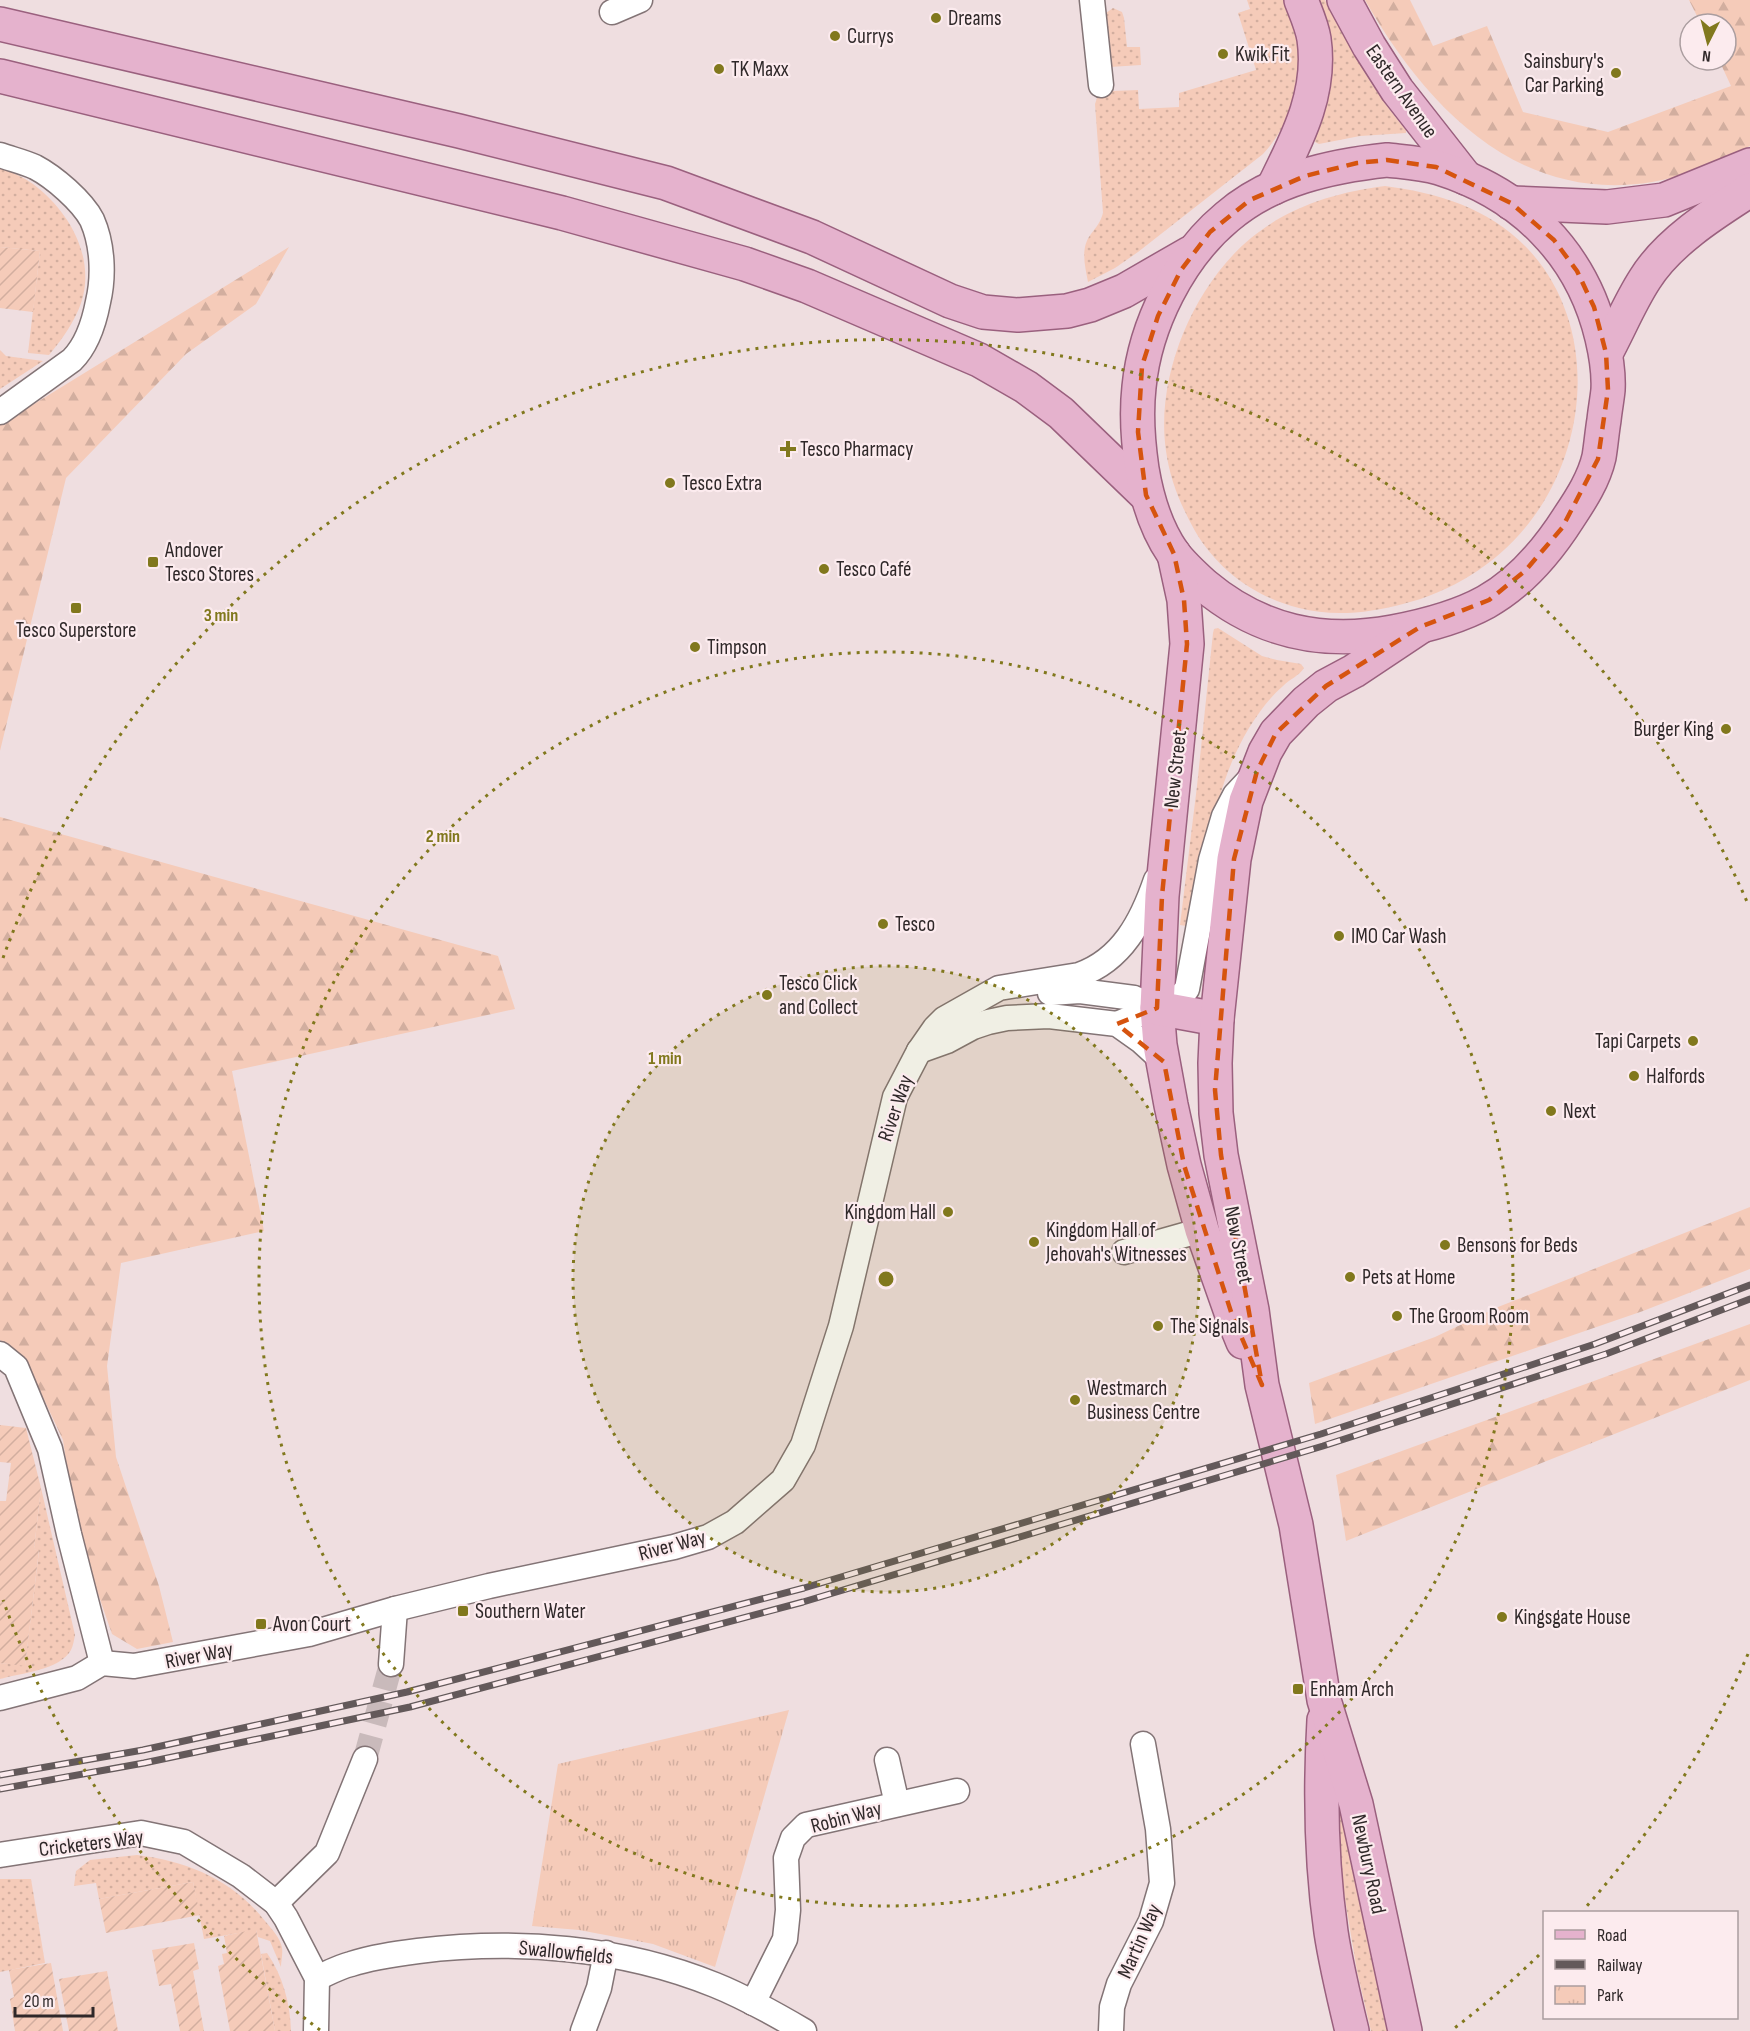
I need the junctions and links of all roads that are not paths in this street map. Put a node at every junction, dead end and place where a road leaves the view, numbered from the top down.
1 (640, 0) edge
2 (1092, 0) edge
3 (1300, 0) edge
4 (1344, 0) edge
5 (612, 12) dead end
6 (0, 24) edge
7 (0, 76) edge
8 (1101, 85) dead end
9 (0, 155) edge
10 (1750, 165) edge
11 (1466, 178) junction
12 (1273, 188) junction
13 (1750, 190) edge
14 (1511, 203) junction
15 (1194, 251) junction
16 (1606, 353) junction
17 (0, 412) edge
18 (1146, 495) junction
19 (1174, 554) junction
20 (1420, 627) junction
21 (1257, 771) junction
22 (1165, 852) junction
23 (976, 1002) junction
24 (1157, 1008) junction
25 (1217, 1019) junction
26 (1117, 1024) junction
27 (919, 1051) junction
28 (1164, 1062) junction
29 (1202, 1230) junction
30 (1124, 1252) dead end
31 (0, 1354) edge
32 (1262, 1385) junction
33 (395, 1609) junction
34 (102, 1663) junction
35 (391, 1664) tunnel mouth
36 (0, 1698) edge
37 (1324, 1700) junction
38 (1143, 1744) dead end
39 (365, 1760) tunnel mouth
40 (887, 1760) dead end
41 (957, 1791) dead end
42 (897, 1804) junction
43 (0, 1856) edge
44 (276, 1903) junction
45 (606, 1953) junction
46 (317, 1978) junction
47 (753, 2003) junction
48 (316, 2031) edge
49 (583, 2031) edge
50 (804, 2031) edge
51 (1111, 2031) edge
52 (1352, 2031) edge
53 (1405, 2031) edge

1 - 5 street
2 - 8 street
3 - 12 main road
4 - 11 main road, Eastern Avenue
6 - 15 main road
7 - 18 main road
9 - 17 street
10 - 14 main road
11 - 12 main road
11 - 14 main road
12 - 15 main road
13 - 16 main road
14 - 16 main road
15 - 18 main road
16 - 20 main road
18 - 19 main road
19 - 20 main road
19 - 22 main road, New Street
20 - 21 main road, New Street
21 - 24 street
21 - 25 main road, New Street
22 - 23 street, River Way
22 - 24 main road, New Street
23 - 24 street, River Way
23 - 27 street, River Way
24 - 25 main road
24 - 26 street
24 - 28 main road, New Street
25 - 32 main road, New Street
26 - 27 street, River Way
26 - 28 street, River Way
27 - 33 street, River Way
28 - 29 main road, New Street
29 - 30 street
29 - 32 main road, New Street
31 - 34 street
32 - 37 main road, Newbury Road
33 - 34 street, River Way
33 - 35 street
34 - 36 street
37 - 52 main road, Newbury Road
37 - 53 main road, Newbury Road
38 - 51 street, Martin Way
39 - 44 street
40 - 42 street, Robin Way
41 - 42 street, Robin Way
42 - 47 street, Robin Way
43 - 44 street, Cricketers Way
44 - 46 street, Cricketers Way
45 - 46 street, Swallowfields
45 - 47 street, Swallowfields
45 - 49 street
46 - 48 street, Cricketers Way
47 - 50 street, Swallowfields

